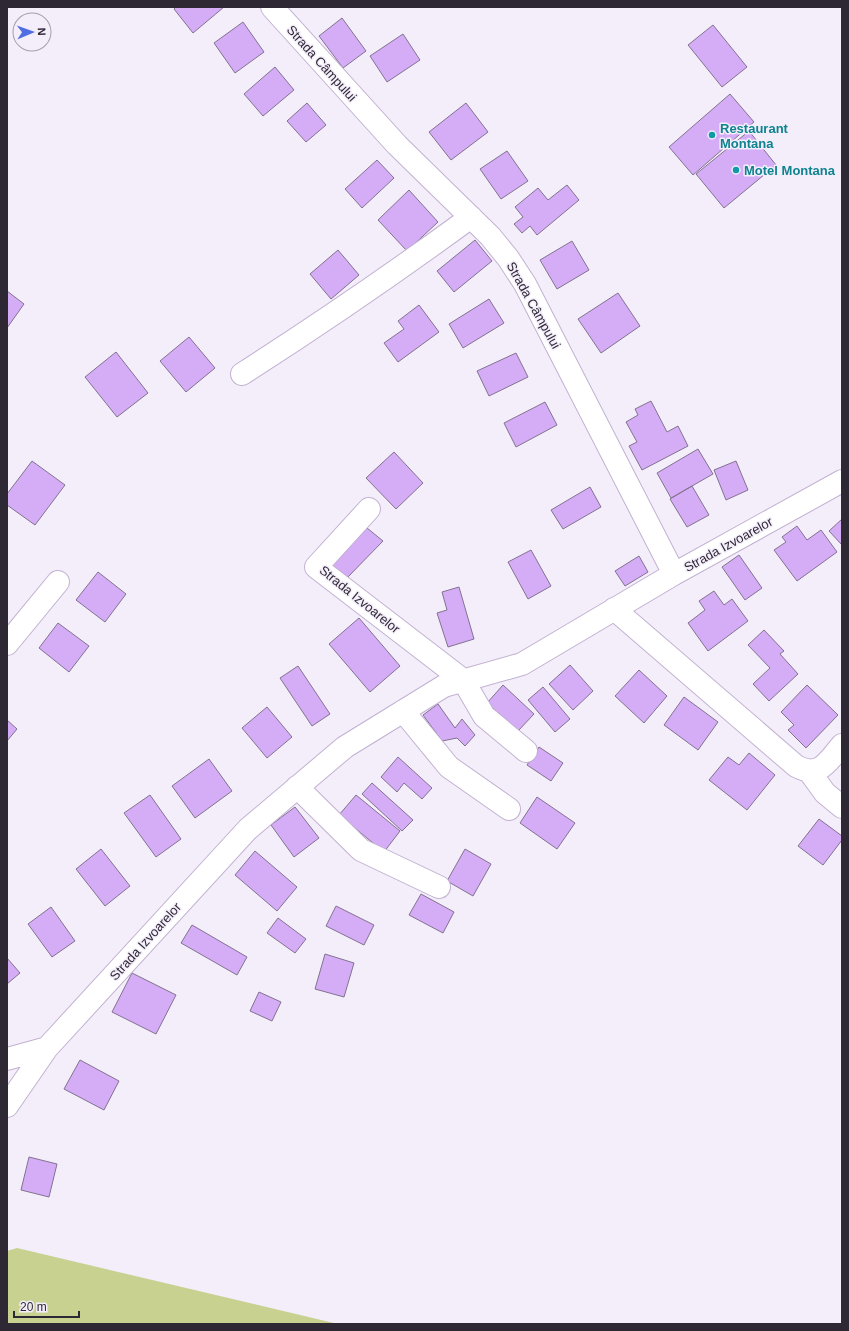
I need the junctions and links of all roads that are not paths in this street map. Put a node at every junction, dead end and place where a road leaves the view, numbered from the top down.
1 (272, 7) edge
2 (471, 217) junction
3 (242, 374) dead end
4 (842, 481) edge
5 (369, 509) dead end
6 (674, 574) junction
7 (58, 582) dead end
8 (614, 609) junction
9 (7, 644) edge
10 (463, 680) junction
11 (403, 711) junction
12 (842, 745) edge
13 (526, 751) dead end
14 (809, 771) junction
15 (297, 787) junction
16 (842, 807) edge
17 (509, 809) dead end
18 (439, 887) dead end
19 (47, 1048) junction
20 (7, 1059) edge
21 (7, 1106) edge

1 - 2 street, Strada Câmpului
2 - 3 street
2 - 6 street, Strada Câmpului
4 - 6 street, Strada Izvoarelor
5 - 10 street, Strada Izvoarelor
6 - 8 street, Strada Izvoarelor
7 - 9 street
8 - 10 street, Strada Izvoarelor
8 - 14 street
10 - 11 street, Strada Izvoarelor
10 - 13 street, Strada Izvoarelor
11 - 15 street, Strada Izvoarelor
11 - 17 street
12 - 14 street
14 - 16 street
15 - 18 street
15 - 19 street, Strada Izvoarelor
19 - 20 street
19 - 21 street, Strada Izvoarelor

